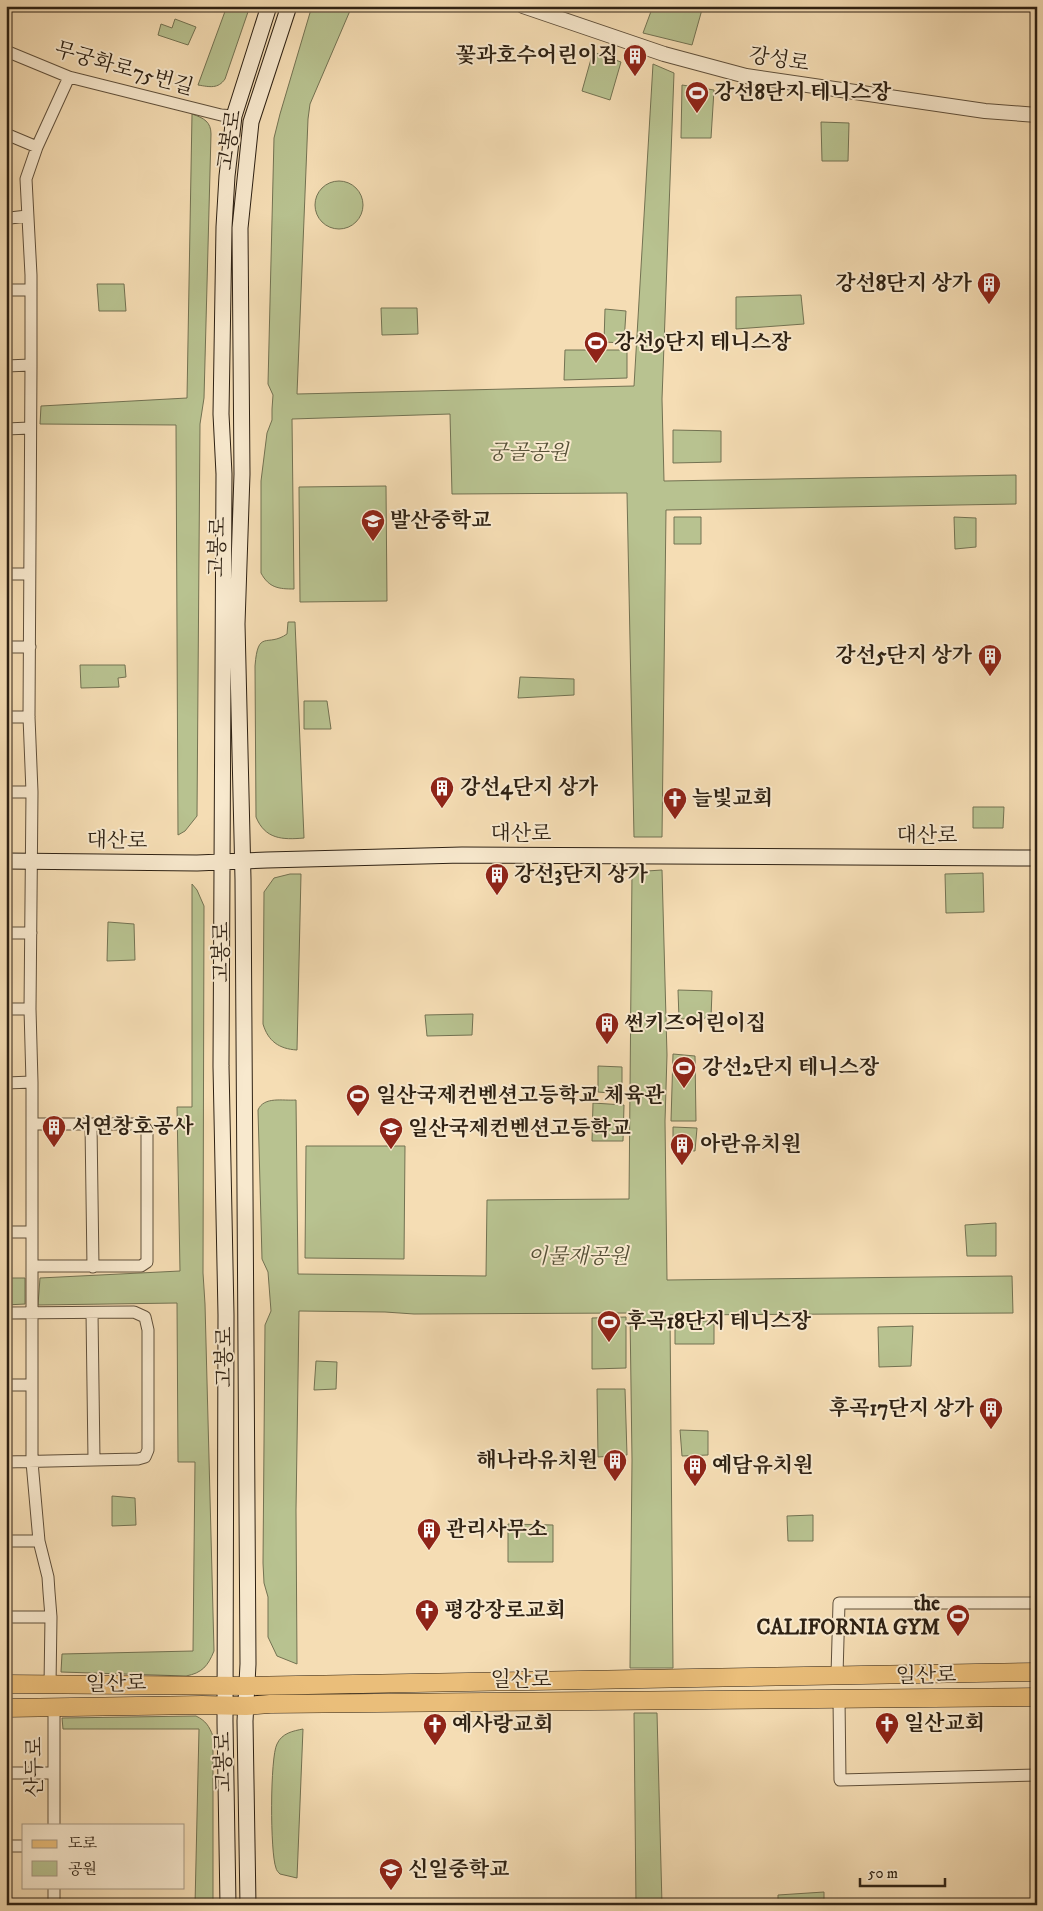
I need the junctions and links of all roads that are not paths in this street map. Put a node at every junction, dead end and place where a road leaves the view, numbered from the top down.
1 (269, 6) edge
2 (289, 6) edge
3 (523, 6) edge
4 (6, 51) edge
5 (69, 77) junction
6 (1037, 115) edge
7 (234, 116) junction
8 (6, 134) edge
9 (37, 148) junction
10 (6, 216) edge
11 (27, 216) junction
12 (6, 290) edge
13 (31, 290) junction
14 (6, 366) edge
15 (31, 366) junction
16 (6, 428) edge
17 (30, 428) junction
18 (6, 574) edge
19 (29, 574) junction
20 (6, 647) edge
21 (30, 647) junction
22 (29, 716) junction
23 (6, 717) edge
24 (6, 792) edge
25 (32, 792) junction
26 (1037, 858) edge
27 (32, 861) junction
28 (242, 861) junction
29 (6, 862) edge
30 (221, 862) junction
31 (31, 933) junction
32 (6, 934) edge
33 (6, 1009) edge
34 (30, 1009) junction
35 (32, 1082) junction
36 (6, 1083) edge
37 (32, 1124) junction
38 (91, 1125) junction
39 (6, 1232) edge
40 (32, 1232) junction
41 (33, 1266) junction
42 (94, 1267) junction
43 (6, 1313) edge
44 (92, 1313) junction
45 (31, 1314) junction
46 (6, 1385) edge
47 (31, 1385) junction
48 (94, 1459) junction
49 (6, 1462) edge
50 (32, 1462) junction
51 (6, 1541) edge
52 (39, 1542) junction
53 (1037, 1603) edge
54 (6, 1617) edge
55 (51, 1617) junction
56 (1037, 1672) edge
57 (837, 1675) junction
58 (6, 1684) edge
59 (50, 1685) junction
60 (226, 1686) junction
61 (247, 1686) junction
62 (1037, 1697) edge
63 (839, 1699) junction
64 (226, 1706) junction
65 (246, 1706) junction
66 (6, 1708) edge
67 (54, 1708) junction
68 (6, 1773) edge
69 (54, 1773) junction
70 (1037, 1775) edge
71 (54, 1824) edge
72 (6, 1846) edge
73 (22, 1846) edge
74 (54, 1888) edge
75 (54, 1905) edge
76 (228, 1905) edge
77 (248, 1905) edge

1 - 7 main road, 고봉로
2 - 28 main road, 고봉로
3 - 6 street, 강성로
4 - 5 street, 무궁화로75번길
5 - 7 street, 무궁화로75번길
5 - 9 street
7 - 30 main road, 고봉로
8 - 9 street
9 - 11 street
10 - 11 street
11 - 13 street
12 - 13 street
13 - 15 street
14 - 15 street
15 - 17 street
16 - 17 street
17 - 19 street
18 - 19 street
19 - 21 street
20 - 21 street
21 - 22 street
22 - 23 street
22 - 25 street
24 - 25 street
25 - 27 street
26 - 28 main road, 대산로
27 - 29 main road, 대산로
27 - 30 main road, 대산로
27 - 31 street
28 - 30 main road, 대산로
28 - 61 main road, 고봉로
30 - 60 main road, 고봉로
31 - 32 street
31 - 34 street
33 - 34 street
34 - 35 street
35 - 36 street
35 - 37 street
37 - 38 street
37 - 40 street
38 - 42 street
38 - 42 street
39 - 40 street
40 - 41 street
41 - 42 street
41 - 45 street
43 - 45 street
44 - 45 street
44 - 48 street
44 - 48 street
45 - 47 street
46 - 47 street
47 - 50 street
48 - 50 street
49 - 50 street
50 - 52 street
51 - 52 street
52 - 55 street
53 - 57 street
54 - 55 street
55 - 59 street
56 - 57 main road, 일산로
57 - 61 main road, 일산로
58 - 59 main road, 일산로
59 - 60 main road, 일산로
60 - 61 main road, 일산로
60 - 64 main road, 고봉로
61 - 65 main road, 고봉로
62 - 63 main road, 일산로
63 - 65 main road, 일산로
63 - 70 street
64 - 65 main road, 일산로
64 - 67 main road, 일산로
64 - 76 main road, 고봉로
65 - 77 main road, 고봉로
66 - 67 main road, 일산로
67 - 69 street, 산두로
68 - 69 street
69 - 71 street, 산두로
72 - 73 street
74 - 75 street

